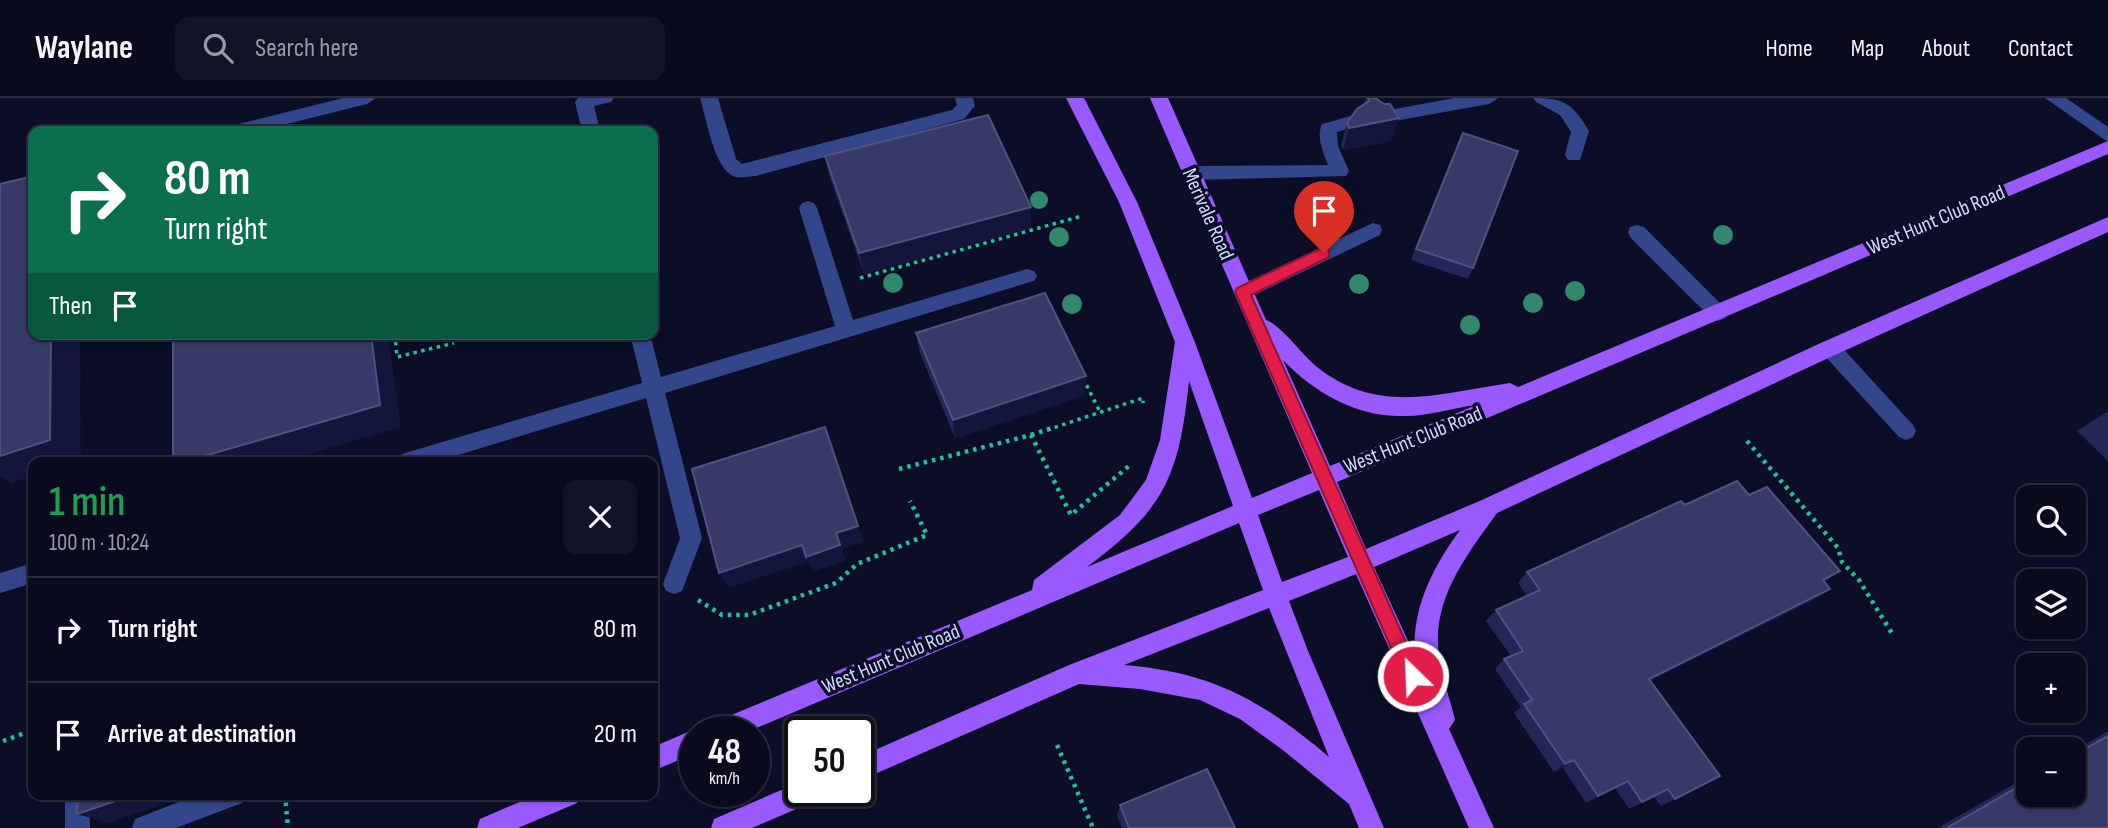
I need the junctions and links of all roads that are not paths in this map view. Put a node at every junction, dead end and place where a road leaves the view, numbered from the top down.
1 (367, 98) edge
2 (605, 98) edge
3 (709, 98) edge
4 (964, 98) edge
5 (1075, 98) edge
6 (1158, 98) edge
7 (1489, 98) edge
8 (1542, 98) edge
9 (2054, 98) edge
10 (1378, 118) edge
11 (1352, 122) edge
12 (255, 126) edge
13 (590, 126) edge
14 (2108, 136) edge
15 (2108, 147) edge
16 (1574, 155) dead end
17 (1191, 173) junction
18 (808, 208) dead end
19 (2108, 224) edge
20 (1373, 230) dead end
21 (1637, 232) dead end
22 (1027, 276) dead end
23 (1246, 300) junction
24 (1718, 313) junction
25 (846, 330) junction
26 (641, 340) edge
27 (1184, 340) junction
28 (1830, 348) junction
29 (1546, 386) junction
30 (653, 388) junction
31 (1906, 431) dead end
32 (422, 457) edge
33 (1325, 476) junction
34 (1491, 506) junction
35 (1245, 509) junction
36 (1361, 562) junction
37 (28, 575) edge
38 (0, 583) edge
39 (674, 584) road end
40 (1276, 593) junction
41 (1019, 605) junction
42 (1077, 673) junction
43 (756, 716) edge
44 (679, 748) edge
45 (658, 757) edge
46 (875, 762) edge
47 (1454, 767) junction
48 (1359, 798) junction
49 (77, 800) edge
50 (217, 800) edge
51 (554, 800) edge
52 (784, 801) edge
53 (78, 828) edge
54 (144, 828) edge
55 (489, 828) edge
56 (723, 828) edge
57 (1372, 828) edge
58 (1482, 828) edge

1 - 12 street
2 - 13 street
3 - 4 street
5 - 27 main road
6 - 17 main road, Merivale Road
7 - 10 street
8 - 16 street
9 - 14 street
11 - 17 street
15 - 24 main road, West Hunt Club Road
17 - 23 main road, Merivale Road
18 - 25 street
19 - 28 main road
20 - 23 street
21 - 24 street
22 - 25 street
23 - 29 main road
23 - 33 main road, Merivale Road
24 - 29 main road, West Hunt Club Road
25 - 30 street
26 - 30 street
27 - 35 main road
27 - 41 main road
28 - 31 street
28 - 34 main road
29 - 33 main road, West Hunt Club Road
30 - 32 street
30 - 39 street
33 - 35 main road, West Hunt Club Road
33 - 36 main road, Merivale Road
34 - 36 main road
34 - 47 main road
35 - 40 main road
35 - 41 main road, West Hunt Club Road
36 - 40 main road
36 - 47 main road, Merivale Road
37 - 38 street
40 - 42 main road
40 - 48 main road
41 - 43 main road, West Hunt Club Road
42 - 46 main road
42 - 48 main road
44 - 45 main road
47 - 58 main road, Merivale Road
48 - 57 main road
49 - 53 street
50 - 54 street
51 - 55 main road
52 - 56 main road

